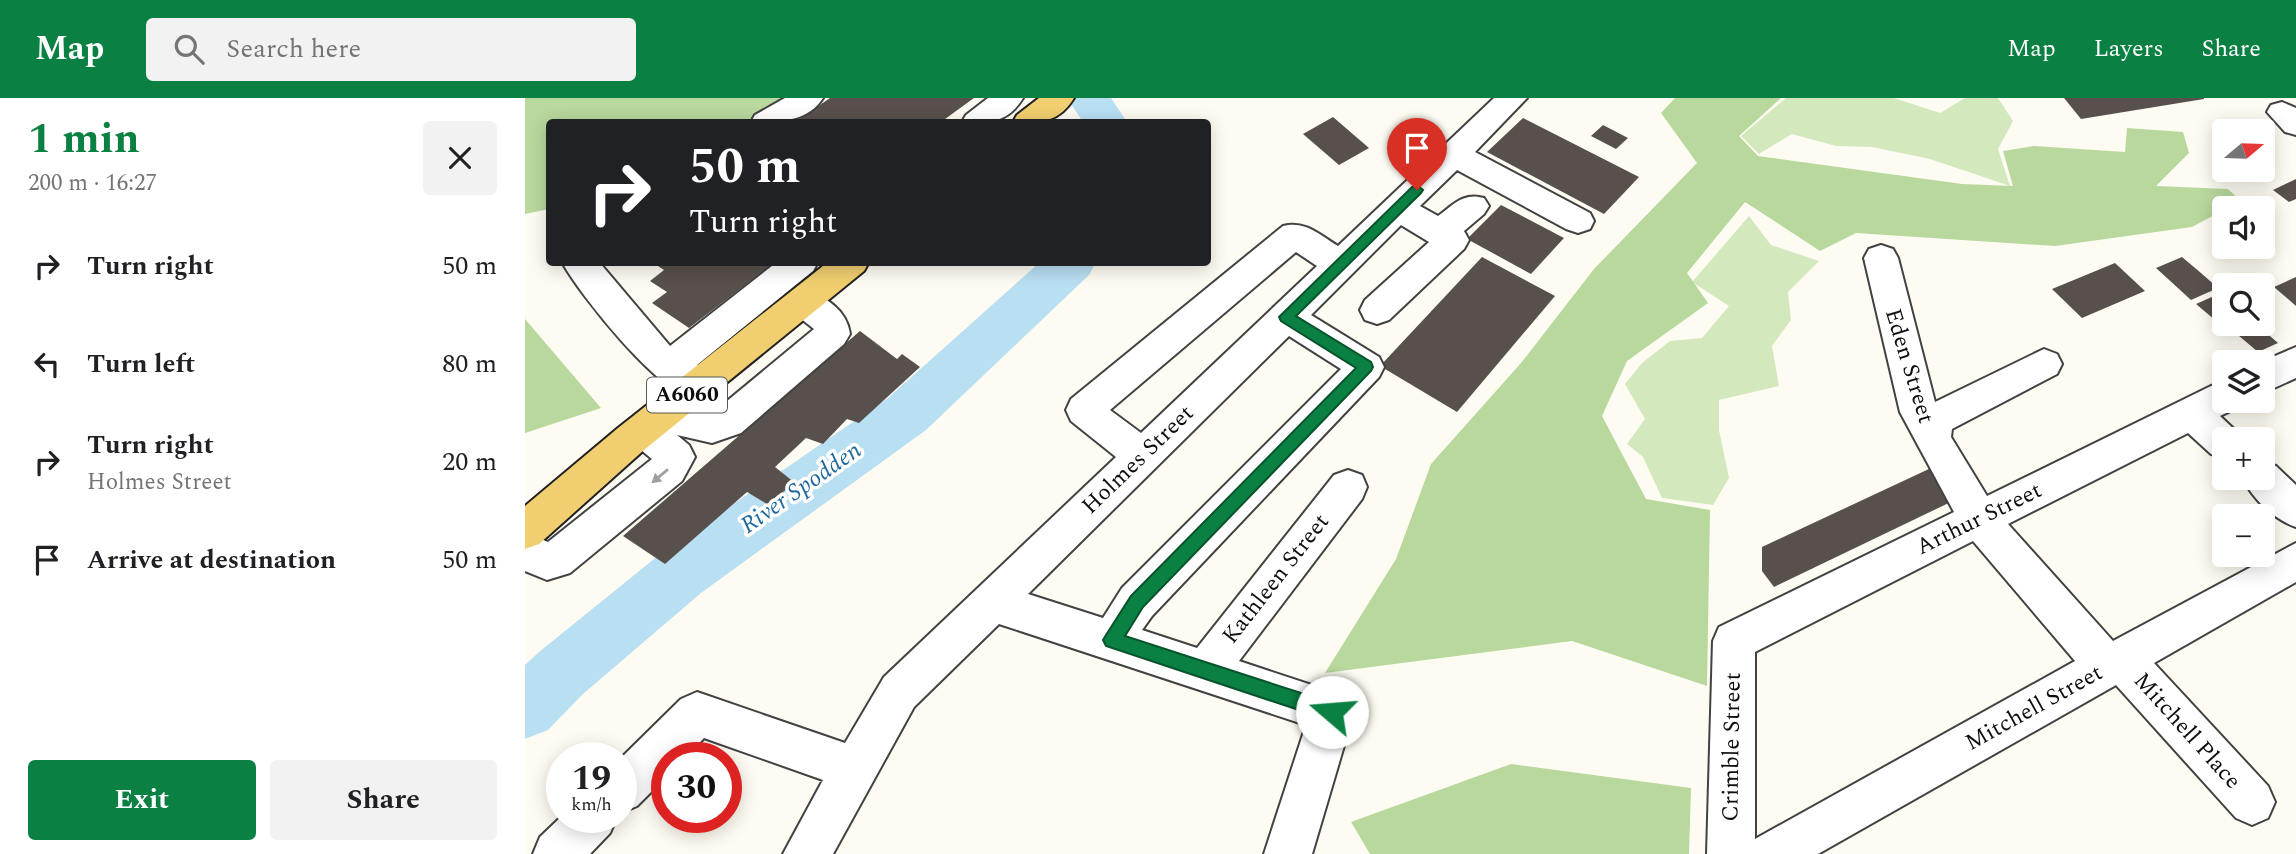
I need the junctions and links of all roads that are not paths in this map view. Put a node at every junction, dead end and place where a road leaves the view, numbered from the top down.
1 (808, 98) edge
2 (1008, 98) edge
3 (1059, 98) edge
4 (1512, 98) edge
5 (771, 119) edge
6 (981, 119) edge
7 (1032, 119) edge
8 (1454, 154) junction
9 (1473, 206) dead end
10 (1398, 208) junction
11 (1578, 220) dead end
12 (1440, 233) junction
13 (1881, 258) dead end
14 (1340, 264) junction
15 (582, 266) edge
16 (797, 266) edge
17 (847, 266) edge
18 (803, 302) junction
19 (1377, 310) dead end
20 (1286, 317) junction
21 (2296, 361) edge
22 (2044, 364) dead end
23 (2275, 371) edge
24 (684, 376) junction
25 (2208, 405) edge
26 (654, 421) junction
27 (2217, 427) edge
28 (1932, 439) junction
29 (1142, 456) junction
30 (1348, 487) dead end
31 (2275, 490) edge
32 (2296, 510) edge
33 (1979, 519) junction
34 (525, 531) edge
35 (525, 550) edge
36 (2296, 561) edge
37 (992, 602) junction
38 (1112, 640) junction
39 (1734, 641) joint
40 (2114, 663) junction
41 (1205, 671) junction
42 (855, 769) junction
43 (637, 774) edge
44 (2252, 802) dead end
45 (578, 833) edge
46 (557, 854) edge
47 (807, 854) edge
48 (1288, 854) edge
49 (1731, 854) edge
50 (1772, 854) edge

1 - 5 street
2 - 6 street
3 - 7 main road
4 - 8 street, Holmes Street
8 - 10 street, Holmes Street
8 - 11 street
9 - 12 street
10 - 12 street
10 - 14 street, Holmes Street
12 - 19 street
13 - 28 street, Eden Street
14 - 20 street, Holmes Street
14 - 29 street
15 - 24 street
16 - 24 street
17 - 18 main road, A6060
18 - 24 main road, A6060
18 - 26 street
20 - 29 street, Holmes Street
20 - 38 street
21 - 23 street
22 - 28 street
24 - 26 main road, A6060
25 - 27 street
25 - 33 street, Arthur Street
26 - 34 main road, A6060
26 -> 35 street
28 - 33 street, Eden Street
29 - 37 street, Holmes Street
30 - 41 street, Kathleen Street
31 - 32 street
33 - 39 street, Arthur Street
33 - 40 street, Eden Street
36 - 40 street, Mitchell Street
37 - 38 street
37 - 42 street, Holmes Street
38 - 41 street
39 - 49 street, Crimble Street
40 - 44 street, Mitchell Place
40 - 50 street, Mitchell Street
41 - 48 street
42 - 43 street
42 - 47 street, Holmes Street
45 - 46 street

